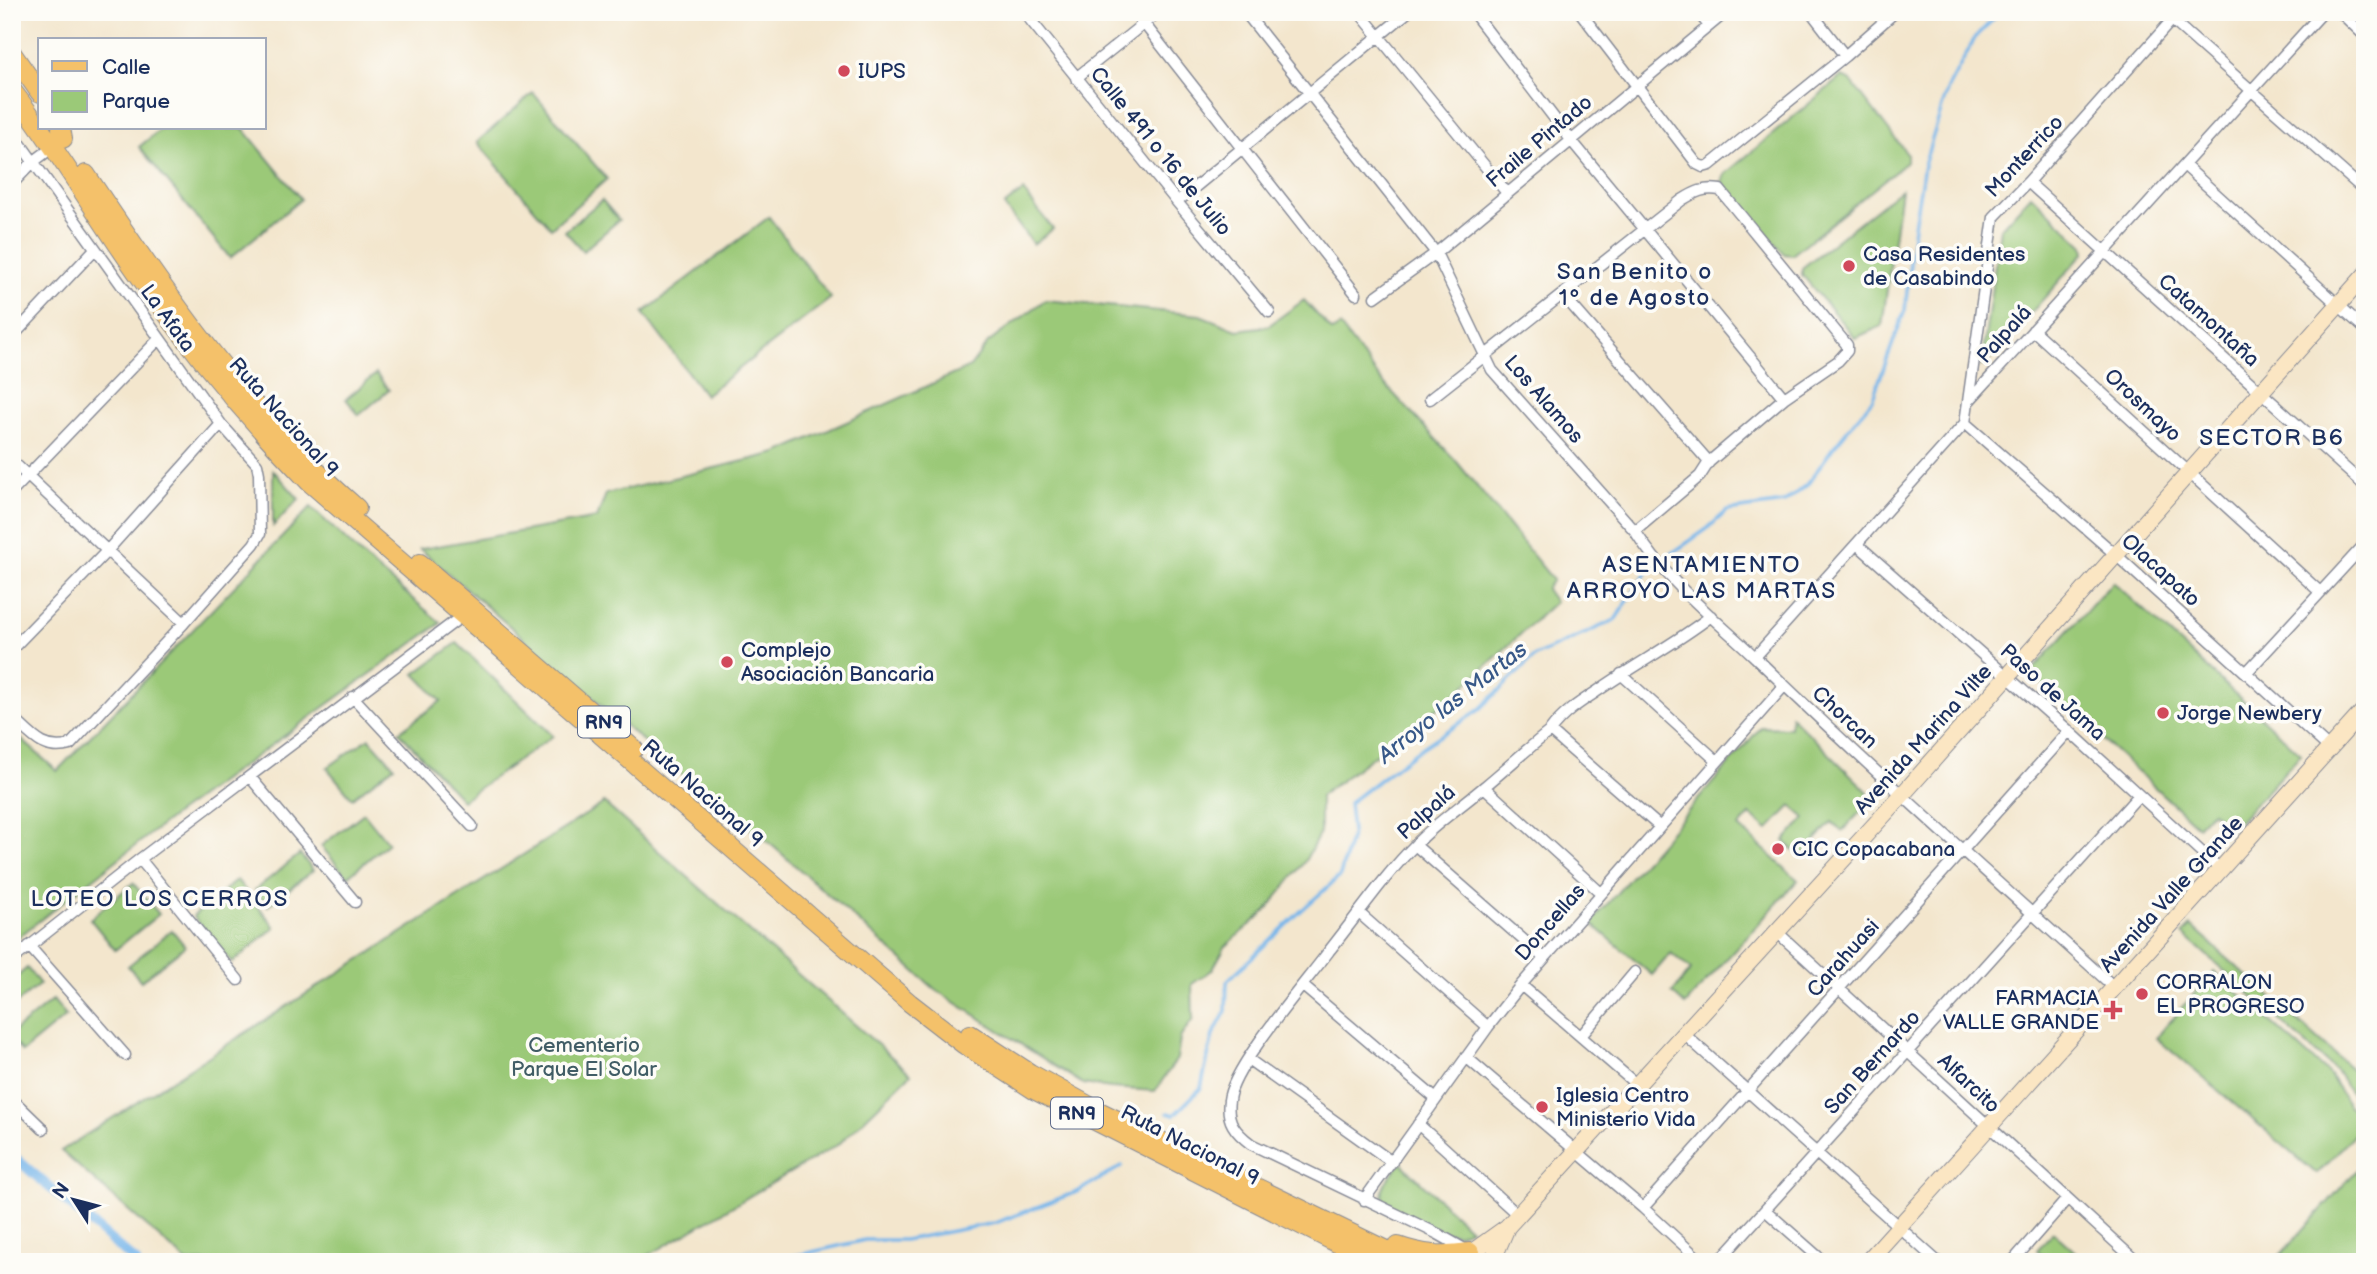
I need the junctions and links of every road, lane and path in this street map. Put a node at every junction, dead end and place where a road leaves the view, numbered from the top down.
1 (1024, 12) edge
2 (1135, 12) edge
3 (1158, 12) edge
4 (1245, 12) edge
5 (1359, 12) edge
6 (1408, 12) edge
7 (1473, 12) edge
8 (1580, 12) edge
9 (1698, 12) edge
10 (1726, 12) edge
11 (1811, 12) edge
12 (1895, 12) edge
13 (2323, 12) edge
14 (2340, 12) edge
15 (2176, 16) edge
16 (1144, 24) junction
17 (1709, 26) junction
18 (2365, 36) edge
19 (1378, 37) junction
20 (12, 53) edge
21 (1845, 56) junction
22 (12, 69) edge
23 (1076, 78) junction
24 (1636, 85) junction
25 (12, 90) edge
26 (38, 90) edge
27 (2252, 90) junction
28 (1310, 92) junction
29 (38, 105) edge
30 (38, 115) edge
31 (12, 132) edge
32 (58, 135) edge
33 (1571, 140) junction
34 (1242, 149) junction
35 (33, 162) junction
36 (2183, 165) junction
37 (2028, 182) junction
38 (12, 184) edge
39 (2365, 191) edge
40 (1507, 193) junction
41 (1177, 202) junction
42 (1643, 229) junction
43 (95, 249) junction
44 (2104, 252) junction
45 (1436, 253) junction
46 (2365, 275) edge
47 (1356, 294) dead end
48 (1563, 295) junction
49 (1375, 297) dead end
50 (2338, 305) junction
51 (1269, 312) dead end
52 (2365, 329) edge
53 (2033, 330) junction
54 (12, 337) edge
55 (159, 339) junction
56 (1485, 357) junction
57 (2261, 392) junction
58 (1784, 398) junction
59 (1430, 399) dead end
60 (1968, 402) junction
61 (1965, 423) junction
62 (221, 424) junction
63 (12, 461) edge
64 (1709, 463) junction
65 (2188, 473) junction
66 (27, 475) junction
67 (2365, 486) edge
68 (12, 492) edge
69 (1635, 531) junction
70 (2365, 544) edge
71 (1858, 545) junction
72 (107, 551) junction
73 (1648, 553) joint
74 (2115, 554) junction
75 (2320, 592) junction
76 (463, 616) junction
77 (1711, 616) junction
78 (184, 623) junction
79 (12, 649) edge
80 (1755, 657) junction
81 (2246, 673) junction
82 (1621, 674) junction
83 (2007, 676) junction
84 (1784, 686) junction
85 (353, 697) junction
86 (2365, 709) edge
87 (12, 717) edge
88 (1550, 731) junction
89 (2069, 731) junction
90 (2329, 748) junction
91 (1717, 761) junction
92 (250, 777) junction
93 (1484, 787) junction
94 (1902, 795) junction
95 (2139, 795) junction
96 (472, 826) dead end
97 (1660, 827) junction
98 (1415, 845) junction
99 (1964, 851) junction
100 (140, 859) junction
101 (2221, 870) junction
102 (1601, 892) junction
103 (355, 902) dead end
104 (1359, 913) junction
105 (2032, 914) junction
106 (1777, 932) junction
107 (29, 946) junction
108 (1544, 958) junction
109 (12, 960) edge
110 (1635, 972) dead end
111 (238, 980) dead end
112 (1521, 985) junction
113 (1303, 986) junction
114 (2115, 988) junction
115 (1840, 990) junction
116 (1488, 1027) junction
117 (1684, 1034) junction
118 (1581, 1036) junction
119 (1907, 1052) junction
120 (125, 1055) dead end
121 (1466, 1058) junction
122 (1248, 1059) junction
123 (1637, 1085) junction
124 (1749, 1092) junction
125 (12, 1099) edge
126 (1436, 1099) junction
127 (1419, 1124) junction
128 (1989, 1127) junction
129 (43, 1129) dead end
130 (1576, 1152) junction
131 (1817, 1152) junction
132 (1392, 1162) junction
133 (2067, 1199) junction
134 (1364, 1200) junction
135 (1643, 1208) junction
136 (1765, 1210) junction
137 (1513, 1221) junction
138 (1898, 1227) junction
139 (1347, 1230) junction
140 (1315, 1233) junction
141 (1464, 1257) edge
142 (1374, 1262) edge
143 (1388, 1262) edge
144 (1411, 1262) edge
145 (1492, 1262) edge
146 (1702, 1262) edge
147 (1718, 1262) edge
148 (1824, 1262) edge
149 (1867, 1262) edge
150 (1938, 1262) edge
151 (2012, 1262) edge
152 (2137, 1262) edge

1 - 23 street, Calle 491 o 16 de Julio
2 - 16 street
3 - 16 street
4 - 28 street, Los Alamos
5 - 19 street
6 - 19 street
7 - 33 street
8 - 24 street
9 - 17 street
10 - 17 street, Fraile Pintado
11 - 21 street
12 - 21 street
13 - 27 street, Palpalá
14 - 18 street
15 - 27 street
15 - 37 street, Monterrico
16 - 23 street
16 - 34 street
17 - 24 street, Fraile Pintado
19 - 28 street
19 - 40 street
20 - 26 main road
21 - 24 street
22 - 29 main road
23 - 41 street, Calle 491 o 16 de Julio
24 - 33 street, Fraile Pintado
25 - 30 main road, Ruta Nacional 9 / RN9
27 - 36 street, Palpalá
27 - 39 street
28 - 34 street
28 - 45 street, Los Alamos
31 - 35 street, La Afata
32 - 35 street
32 - 76 main road, Ruta Nacional 9 / RN9
32 - 139 main road, Ruta Nacional 9 / RN9
33 - 40 street, Fraile Pintado
33 - 42 street
34 - 41 street
34 - 47 street
35 - 38 street
35 - 43 street, La Afata
36 - 44 street, Palpalá
36 - 50 street
37 - 44 street, Catamontaña
37 - 60 street, Monterrico
40 - 45 street, Fraile Pintado
41 - 51 street, Calle 491 o 16 de Julio
42 - 48 street
42 - 58 street
42 - 58 street
43 - 54 street
43 - 55 street, La Afata
44 - 53 street, Palpalá
44 - 57 street, Catamontaña
45 - 49 street, Fraile Pintado
45 - 56 street, Los Alamos
46 - 50 street, Avenida Marina Vilte
48 - 56 street
48 - 64 street
50 - 52 street
50 - 57 street, Avenida Marina Vilte
53 - 60 street, Palpalá
53 - 65 street, Orosmayo
55 - 62 street, La Afata
55 - 66 street
56 - 59 street
56 - 69 street, Los Alamos
57 - 65 street, Avenida Marina Vilte
57 - 67 street, Catamontaña
58 - 64 street
60 - 61 street
61 - 71 street
61 - 74 street, Olacapato
62 - 72 street
62 - 78 street, La Afata
63 - 66 street
64 - 69 street
65 - 74 street, Avenida Marina Vilte
65 - 75 street, Orosmayo
66 - 68 street
66 - 72 street
69 - 73 street, Los Alamos
70 - 75 street
71 - 80 street
71 - 83 street, Paso de Jama
72 - 78 street
72 - 79 street
73 - 77 street, Chorcan
74 - 81 street, Olacapato
74 - 83 street, Avenida Marina Vilte
75 - 81 street
76 - 85 street
76 - 140 main road, Ruta Nacional 9 / RN9
77 - 80 street, Chorcan
77 - 82 street, Palpalá
78 - 87 street
80 - 84 street, Chorcan
81 - 90 street, Olacapato
82 - 88 street, Palpalá
82 - 91 street
83 - 89 street, Paso de Jama
83 - 94 street, Avenida Marina Vilte
84 - 91 street, Doncellas
84 - 94 street, Chorcan
85 - 92 street
85 - 96 street
86 - 90 street, Avenida Valle Grande
88 - 93 street, Palpalá
88 - 97 street
89 - 95 street, Paso de Jama
89 - 99 street, Carahuasi
90 - 101 street, Avenida Valle Grande
91 - 97 street, Doncellas
92 - 100 street
92 - 103 street
93 - 98 street, Palpalá
93 - 102 street
94 - 99 street, Chorcan
94 - 106 street, Avenida Marina Vilte
95 - 101 street, Paso de Jama
95 - 105 street, San Bernardo
97 - 102 street, Doncellas
98 - 104 street, Palpalá
98 - 108 street
99 - 105 street, Chorcan
99 - 115 street, Carahuasi
100 - 107 street
100 - 111 street
101 - 114 street, Avenida Valle Grande
102 - 108 street, Doncellas
104 - 113 street, Palpalá
104 - 116 street
105 - 114 street, Chorcan
105 - 119 street, San Bernardo
106 - 115 street, Alfarcito
106 - 117 street, Avenida Marina Vilte
107 - 109 street
107 - 120 street
108 - 112 street, Doncellas
110 - 118 street
112 - 116 street, Doncellas
112 - 118 street
113 - 122 street, Palpalá
113 - 126 street
114 - 128 street, Avenida Valle Grande
115 - 119 street, Alfarcito
115 - 124 street, Carahuasi
116 - 121 street, Doncellas
117 - 123 street, Avenida Marina Vilte
117 - 124 street
118 - 123 street
119 - 128 street, Alfarcito
119 - 131 street, San Bernardo
121 - 126 street, Doncellas
121 - 130 street
122 - 132 street
122 - 134 street, Palpalá
123 - 130 street, Avenida Marina Vilte
124 - 131 street
124 - 135 street, Carahuasi
125 - 129 street
126 - 127 street, Doncellas
127 - 132 street, Doncellas
127 - 137 street
128 - 133 street, Alfarcito
128 - 138 street, Avenida Valle Grande
130 - 135 street
130 - 137 street, Avenida Marina Vilte
131 - 136 street, San Bernardo
131 - 138 street
132 - 134 street, Doncellas
133 - 151 street
133 - 152 street, Alfarcito
134 - 141 street
135 - 146 street
136 - 147 street, San Bernardo
136 - 148 street
137 - 141 street, Avenida Marina Vilte
137 - 145 street, Avenida Marina Vilte
138 - 149 street, Avenida Valle Grande
138 - 150 street
139 - 141 main road
139 - 144 main road, Ruta Nacional 9 / RN9
140 - 142 main road, Ruta Nacional 9 / RN9
140 - 143 main road
141 - 145 street

